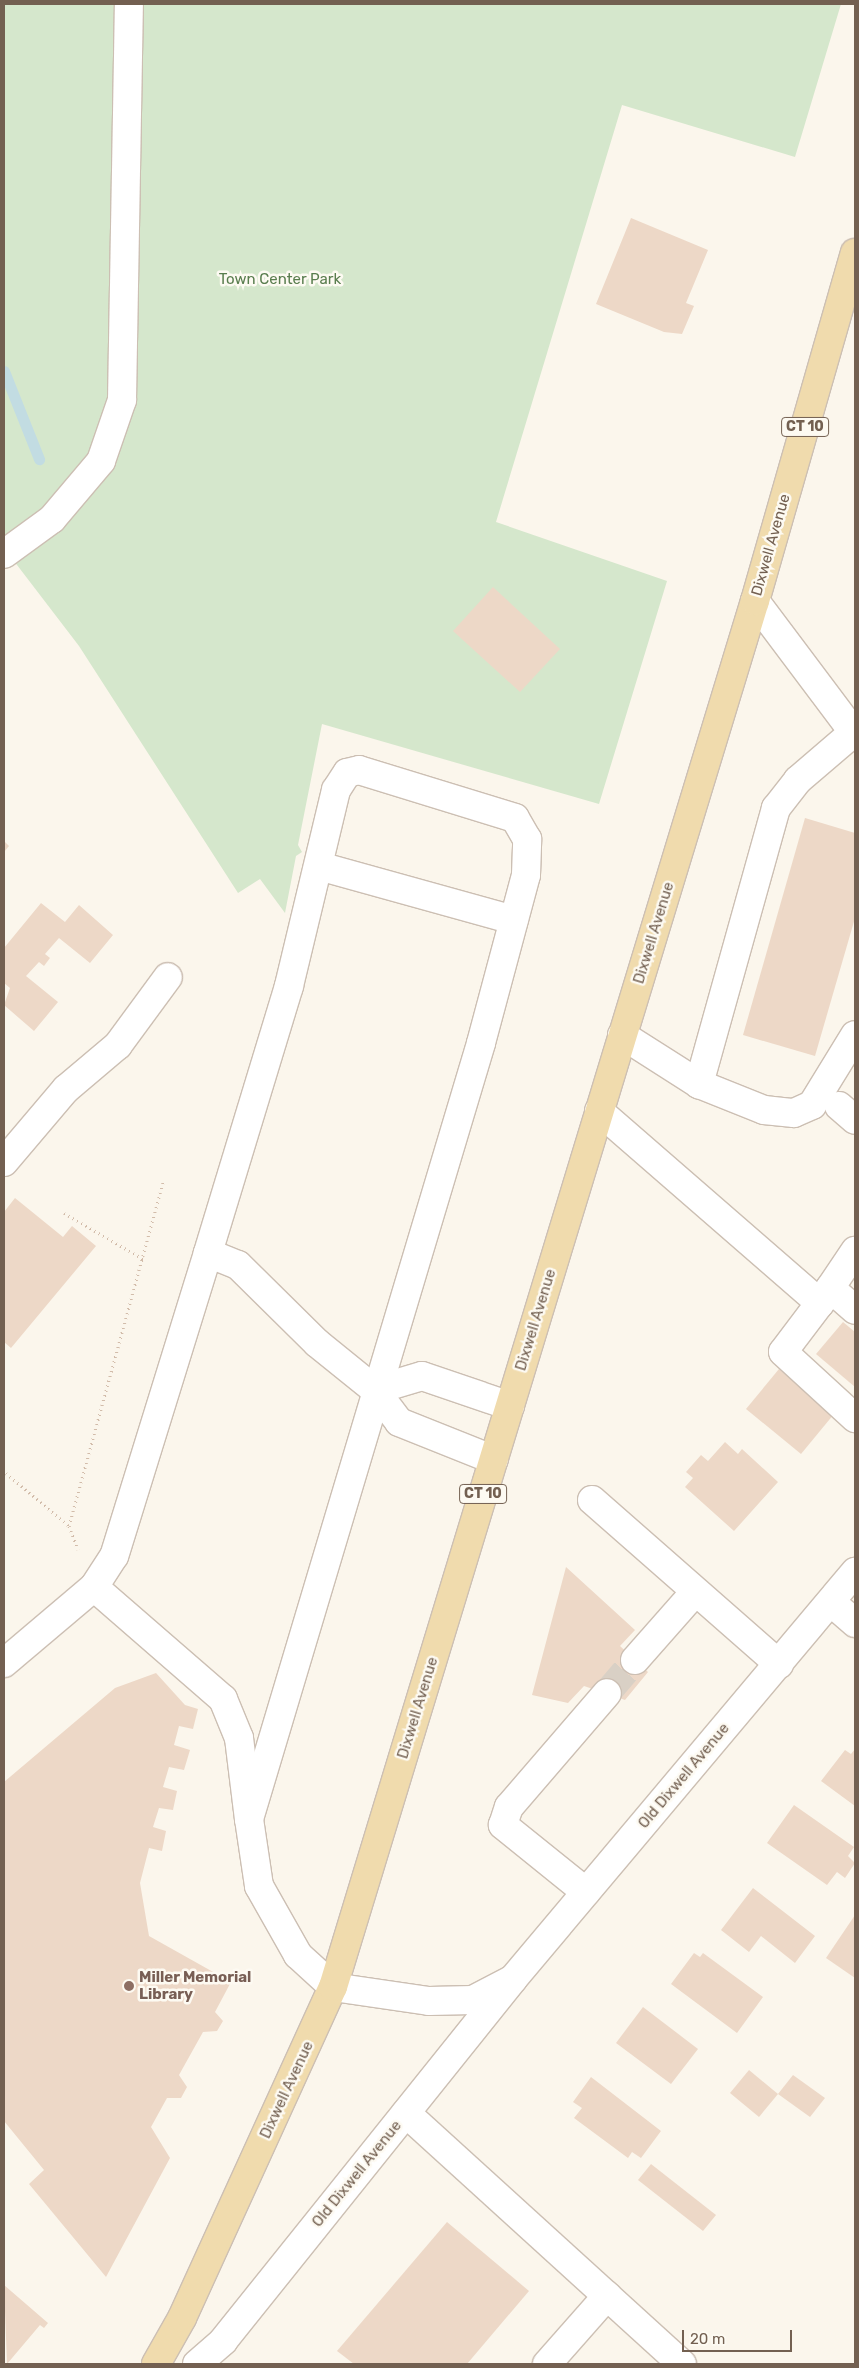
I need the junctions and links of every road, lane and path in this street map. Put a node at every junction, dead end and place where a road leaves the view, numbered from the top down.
1 (129, 4) edge
2 (855, 253) edge
3 (4, 554) edge
4 (755, 601) junction
5 (854, 733) edge
6 (319, 866) junction
7 (514, 920) junction
8 (168, 977) dead end
9 (622, 1035) junction
10 (855, 1035) edge
11 (699, 1084) junction
12 (599, 1112) junction
13 (4, 1162) edge
14 (163, 1182) dead end
15 (64, 1213) dead end
16 (855, 1251) edge
17 (208, 1253) junction
18 (144, 1260) junction
19 (825, 1295) junction
20 (855, 1310) edge
21 (375, 1390) junction
22 (510, 1406) junction
23 (855, 1418) edge
24 (494, 1460) junction
25 (6, 1473) dead end
26 (592, 1500) dead end
27 (855, 1572) edge
28 (94, 1587) junction
29 (695, 1592) junction
30 (831, 1602) junction
31 (855, 1623) edge
32 (635, 1660) tunnel mouth
33 (4, 1663) edge
34 (779, 1664) junction
35 (607, 1693) tunnel mouth
36 (249, 1819) junction
37 (586, 1892) junction
38 (514, 1979) junction
39 (333, 1988) junction
40 (406, 2113) junction
41 (607, 2296) junction
42 (156, 2364) edge
43 (197, 2364) edge
44 (547, 2364) edge
45 (682, 2364) edge

1 - 3 street
2 - 4 main road, Dixwell Avenue / CT 10
4 - 5 street
4 - 9 main road, Dixwell Avenue / CT 10
5 - 11 street
6 - 7 street
6 - 7 street
6 - 17 street
7 - 21 street
8 - 13 street
9 - 11 street
9 - 12 main road, Dixwell Avenue / CT 10
10 - 11 street
12 - 19 street
12 - 22 main road, Dixwell Avenue / CT 10
14 - 18 path
15 - 18 path
16 - 19 street
17 - 21 street
17 - 28 street
18 - 25 path
19 - 20 street
19 - 23 street
21 - 22 street
21 - 24 street
21 - 36 street
22 - 24 main road, Dixwell Avenue / CT 10
24 - 39 main road, Dixwell Avenue / CT 10
26 - 29 street
27 - 30 street, Old Dixwell Avenue
28 - 33 street
28 - 36 street
29 - 32 street
29 - 34 street
30 - 31 street
30 - 34 street, Old Dixwell Avenue
34 - 37 street, Old Dixwell Avenue
35 - 37 street
36 - 39 street
37 - 38 street, Old Dixwell Avenue
38 - 39 street, Old Dixwell Avenue
38 - 40 street, Old Dixwell Avenue
39 - 42 main road, Dixwell Avenue / CT 10
40 - 41 street
40 - 43 street, Old Dixwell Avenue
41 - 44 street
41 - 45 street

